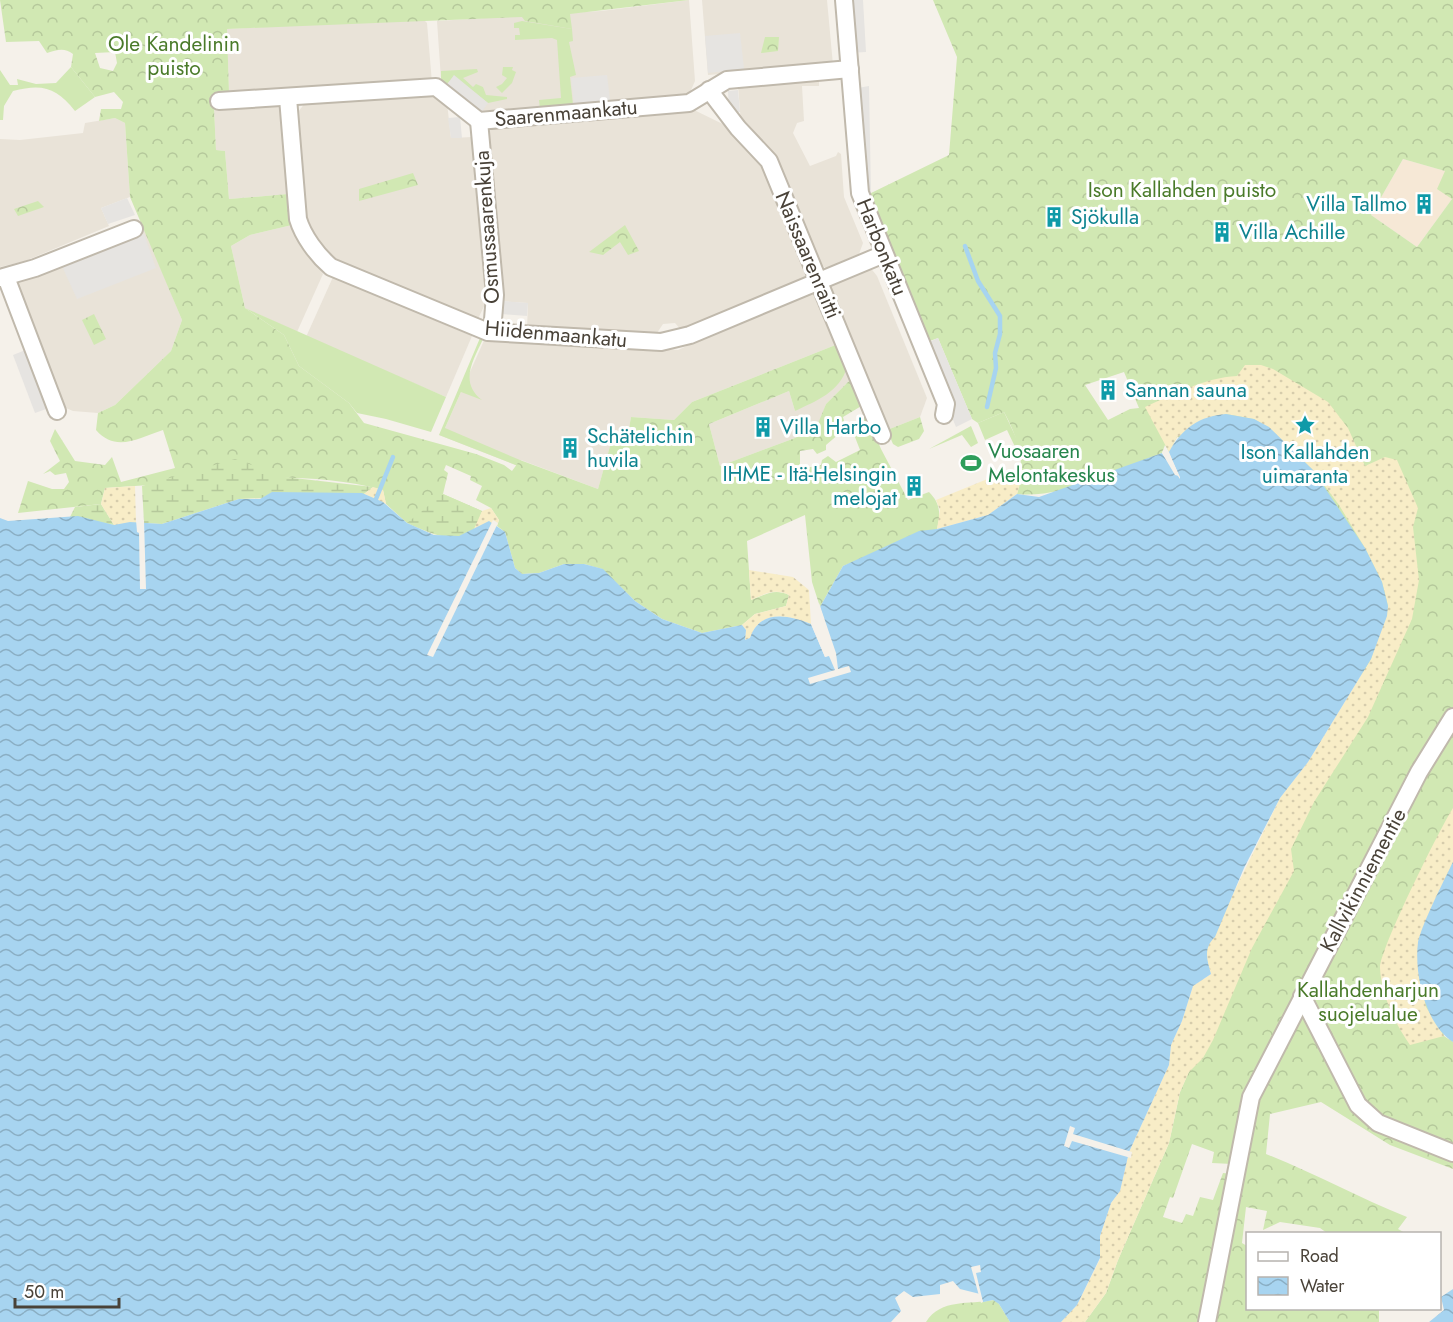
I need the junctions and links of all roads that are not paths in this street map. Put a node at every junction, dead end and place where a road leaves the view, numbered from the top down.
1 (844, 0) edge
2 (850, 69) junction
3 (709, 90) junction
4 (288, 98) junction
5 (219, 101) dead end
6 (478, 121) junction
7 (134, 229) dead end
8 (884, 254) junction
9 (3, 277) edge
10 (819, 281) junction
11 (492, 332) junction
12 (57, 411) dead end
13 (944, 415) dead end
14 (882, 435) dead end
15 (1453, 717) edge
16 (1302, 996) junction
17 (1453, 1153) edge
18 (1207, 1322) edge

1 - 2 street, Harbonkatu
2 - 3 street, Saarenmaankatu
2 - 8 street, Harbonkatu
3 - 6 street, Saarenmaankatu
3 - 10 street, Naissaarenraitti
4 - 5 street, Saarenmaankatu
4 - 6 street, Saarenmaankatu
4 - 11 street, Hiidenmaankatu
6 - 11 street, Osmussaarenkuja
7 - 9 street
8 - 10 street, Hiidenmaankatu
8 - 13 street, Harbonkatu
9 - 12 street
10 - 11 street, Hiidenmaankatu
10 - 14 street, Naissaarenraitti
15 - 16 street, Kallvikinniementie
16 - 17 street
16 - 18 street, Kallvikinniementie

